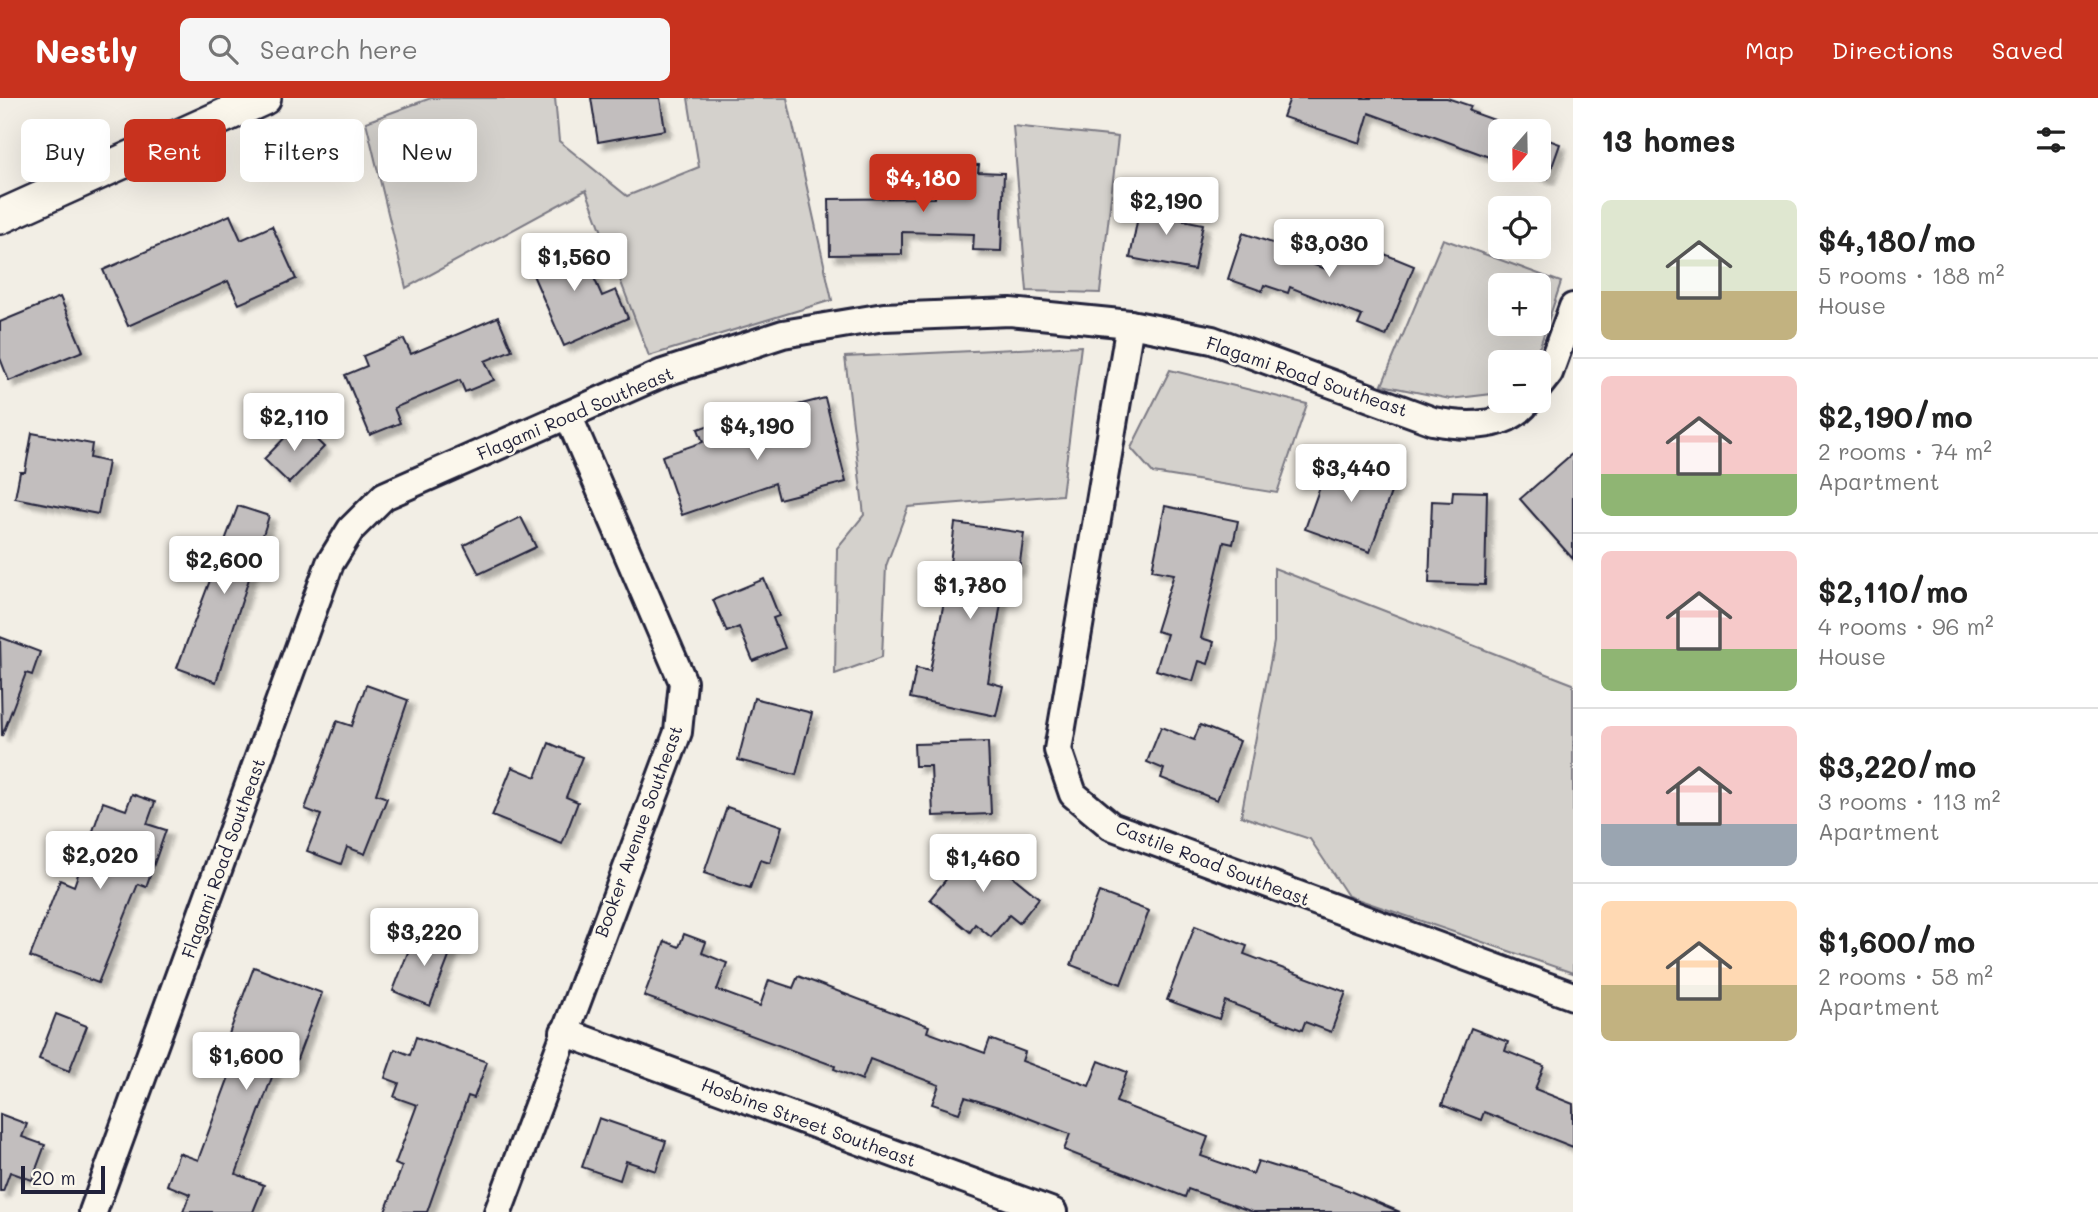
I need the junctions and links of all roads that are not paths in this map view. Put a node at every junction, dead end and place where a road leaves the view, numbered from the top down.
1 (264, 98) edge
2 (0, 216) edge
3 (1573, 307) edge
4 (1130, 324) junction
5 (1551, 368) edge
6 (1509, 413) edge
7 (568, 415) junction
8 (1573, 996) edge
9 (564, 1032) junction
10 (93, 1212) edge
11 (498, 1212) edge
12 (1053, 1212) edge

1 - 2 street
3 - 5 street
4 - 6 street, Flagami Road Southeast
4 - 7 street, Flagami Road Southeast
4 - 8 street, Castile Road Southeast
7 - 9 street, Booker Avenue Southeast
7 - 10 street, Flagami Road Southeast
9 - 11 street, Booker Avenue Southeast
9 - 12 street, Hosbine Street Southeast

